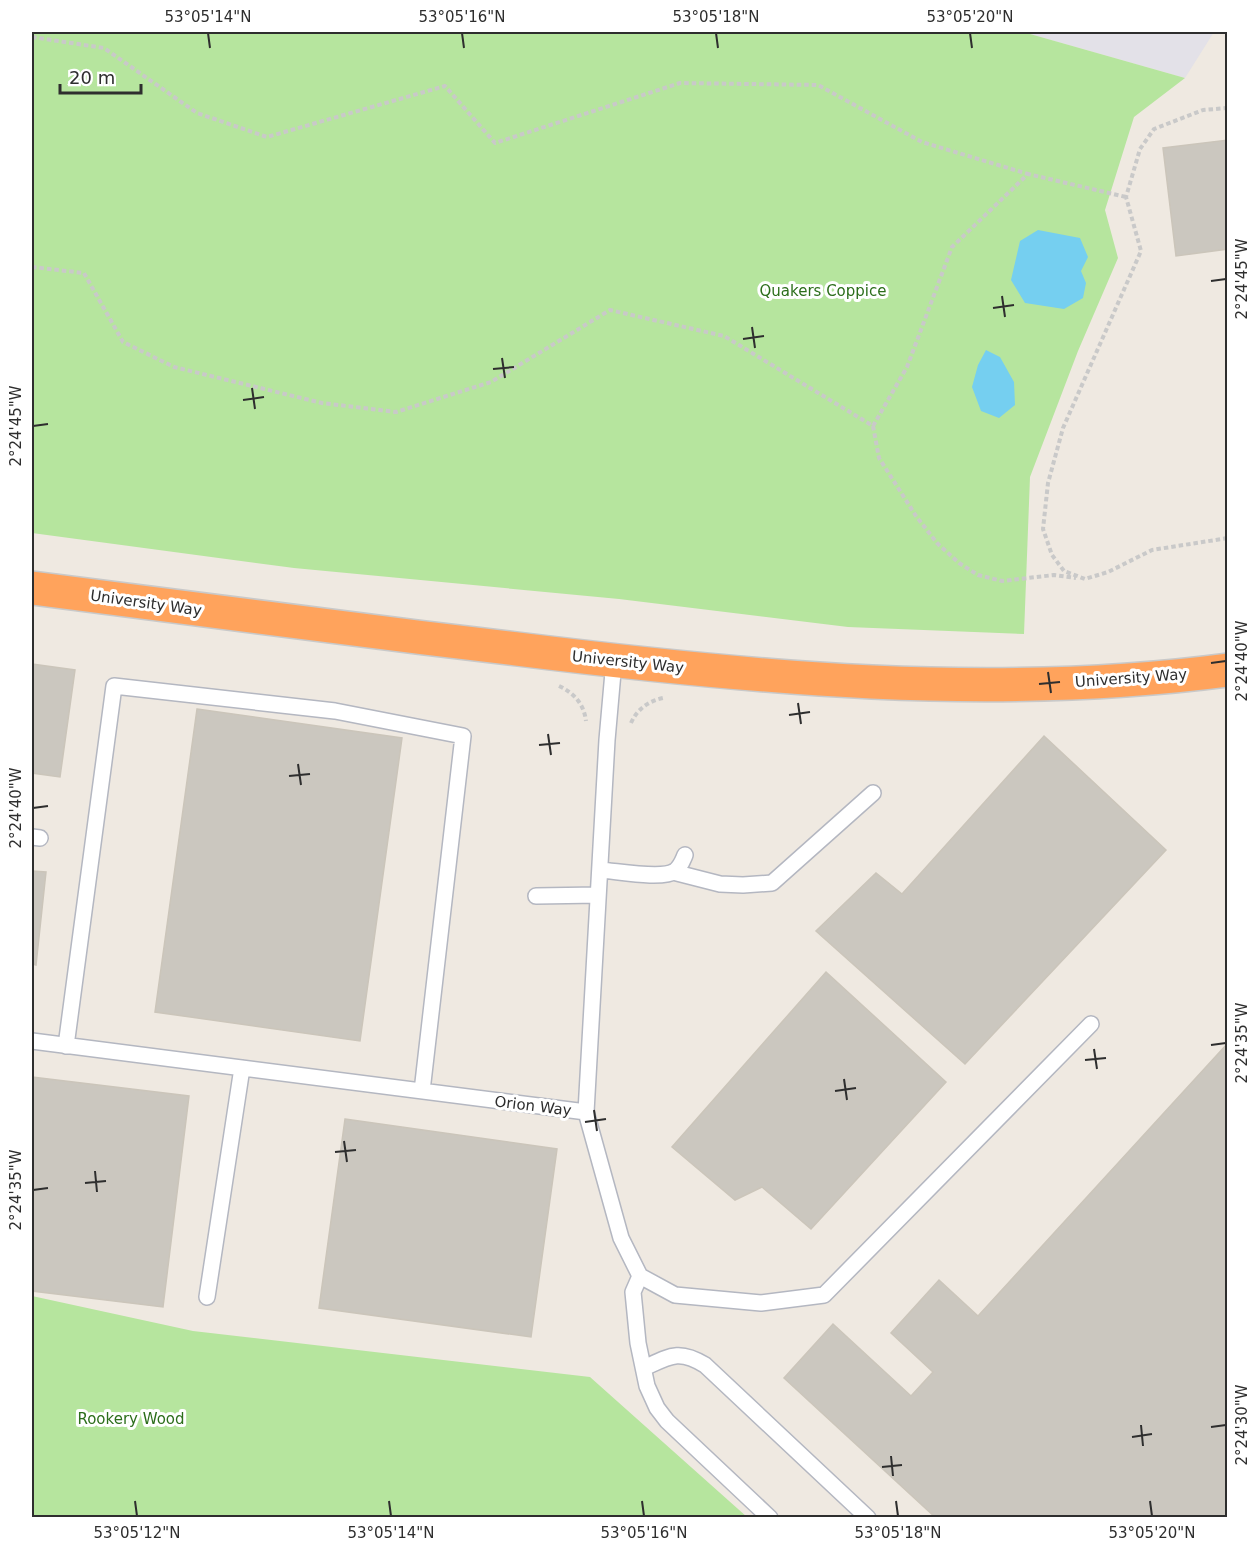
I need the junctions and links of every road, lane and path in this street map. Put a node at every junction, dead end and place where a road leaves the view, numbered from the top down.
1 (32, 37) edge
2 (1227, 108) edge
3 (1028, 174) junction
4 (1126, 196) junction
5 (32, 267) edge
6 (873, 426) junction
7 (1227, 538) edge
8 (1085, 579) junction
9 (32, 588) edge
10 (614, 661) junction
11 (1227, 669) edge
12 (873, 793) dead end
13 (685, 855) dead end
14 (600, 870) junction
15 (673, 872) junction
16 (598, 895) junction
17 (536, 896) dead end
18 (1091, 1024) dead end
19 (32, 1041) edge
20 (66, 1046) junction
21 (242, 1068) junction
22 (422, 1092) junction
23 (586, 1112) junction
24 (640, 1276) junction
25 (207, 1297) dead end
26 (644, 1368) junction
27 (770, 1518) edge
28 (868, 1518) edge

1 - 3 path
2 - 4 path
3 - 4 path
3 - 6 path
4 - 8 path
5 - 6 path
6 - 8 path
7 - 8 path
9 - 10 highway, University Way
10 - 11 highway, University Way
10 - 14 lane, Orion Way
12 - 15 lane
13 - 15 lane
14 - 15 lane
14 - 16 lane, Orion Way
16 - 17 lane
16 - 23 lane, Orion Way
18 - 24 lane
19 - 20 lane, Orion Way
20 - 21 lane, Orion Way
20 - 22 lane
21 - 22 lane, Orion Way
21 - 25 lane
22 - 23 lane, Orion Way
23 - 24 lane
24 - 26 lane
26 - 27 lane
26 - 28 lane

